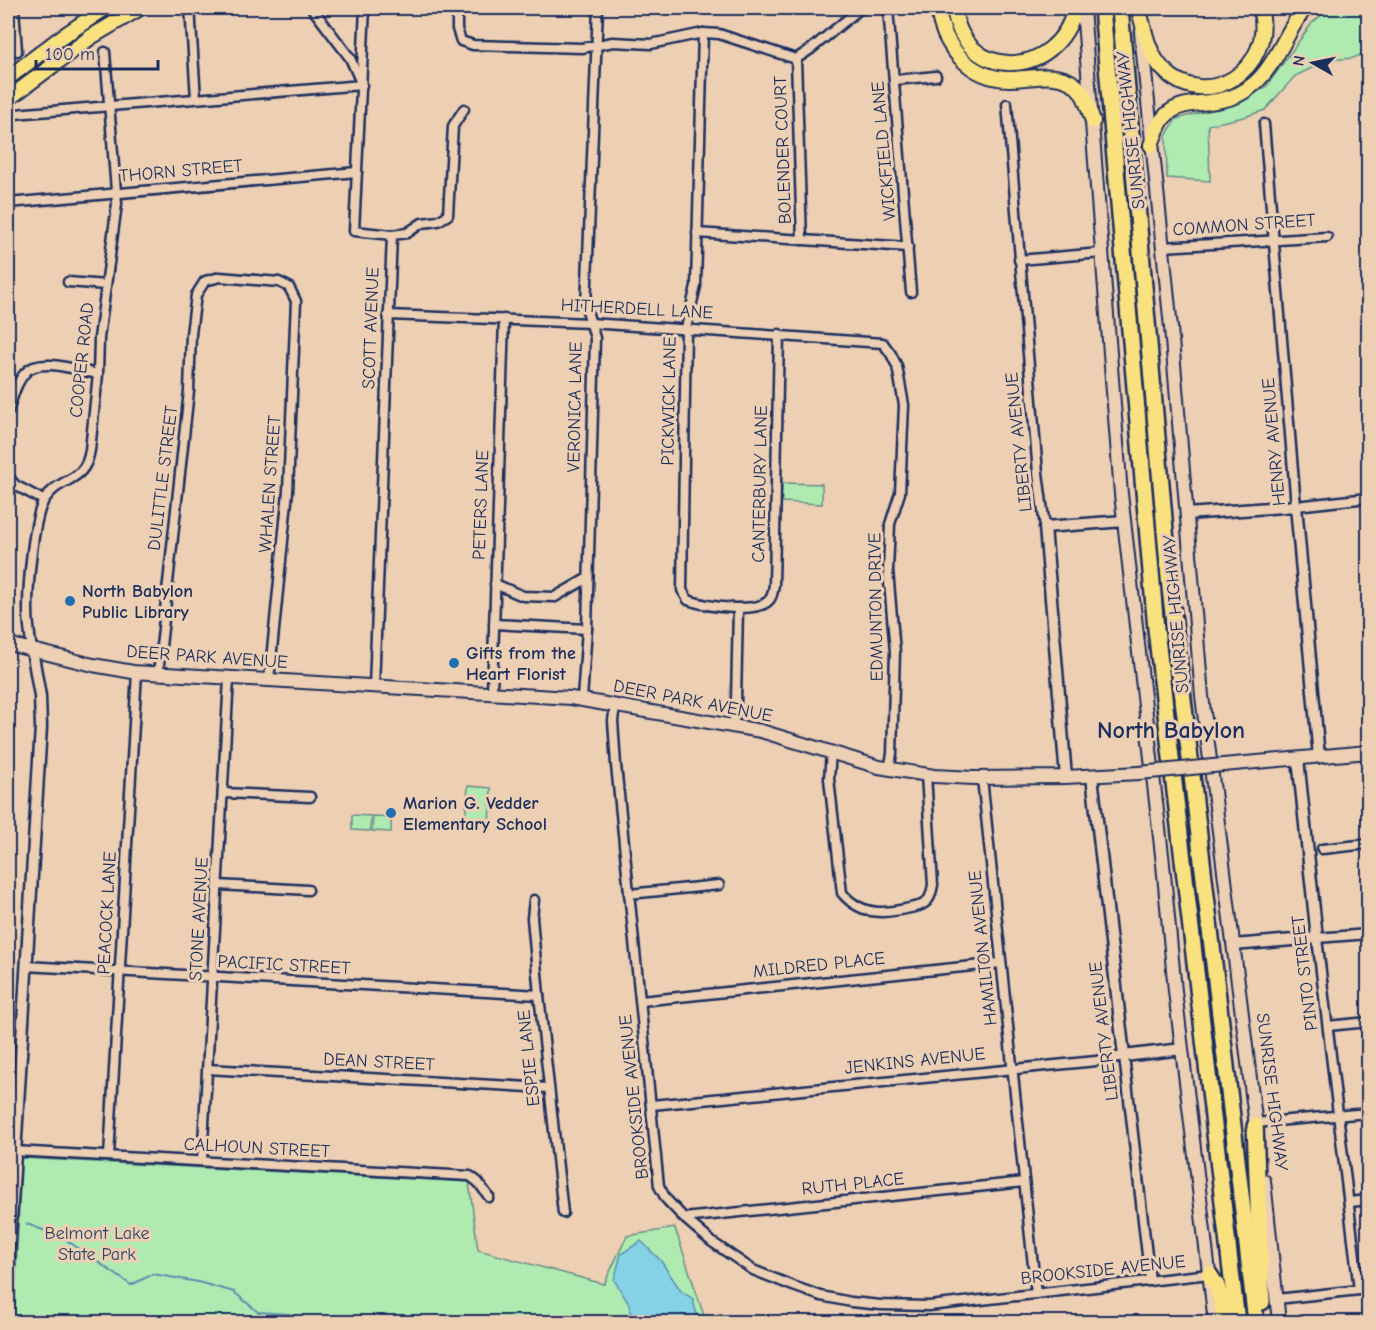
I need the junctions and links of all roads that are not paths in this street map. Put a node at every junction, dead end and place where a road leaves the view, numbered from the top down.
1 (14, 8) edge
2 (105, 8) edge
3 (140, 8) edge
4 (190, 8) edge
5 (312, 8) edge
6 (365, 8) edge
7 (457, 8) edge
8 (598, 8) edge
9 (861, 8) edge
10 (888, 8) edge
11 (938, 8) edge
12 (954, 8) edge
13 (1075, 8) edge
14 (1083, 8) edge
15 (1102, 8) edge
16 (1120, 8) edge
17 (1260, 8) edge
18 (1305, 8) edge
19 (1139, 11) edge
20 (703, 33) junction
21 (597, 45) junction
22 (17, 51) dead end
23 (105, 52) dead end
24 (796, 59) junction
25 (936, 76) dead end
26 (8, 78) edge
27 (895, 80) junction
28 (362, 85) junction
29 (196, 98) junction
30 (8, 99) edge
31 (1007, 104) dead end
32 (109, 105) junction
33 (464, 109) dead end
34 (15, 114) dead end
35 (1093, 121) junction
36 (1264, 124) dead end
37 (1151, 145) junction
38 (357, 172) junction
39 (116, 194) junction
40 (8, 203) edge
41 (697, 233) junction
42 (392, 235) junction
43 (1327, 237) dead end
44 (1273, 239) junction
45 (802, 240) junction
46 (908, 247) junction
47 (1163, 247) junction
48 (1101, 253) junction
49 (1019, 260) junction
50 (68, 282) dead end
51 (106, 285) junction
52 (199, 287) joint
53 (911, 292) dead end
54 (388, 315) junction
55 (504, 319) junction
56 (590, 323) junction
57 (686, 328) junction
58 (779, 334) junction
59 (883, 343) joint
60 (98, 374) junction
61 (8, 412) edge
62 (8, 476) edge
63 (1368, 498) edge
64 (43, 501) junction
65 (1296, 506) junction
66 (1187, 514) junction
67 (1124, 520) junction
68 (1045, 527) junction
69 (588, 578) junction
70 (495, 584) junction
71 (738, 608) junction
72 (494, 624) junction
73 (587, 629) junction
74 (8, 644) edge
75 (32, 650) junction
76 (137, 672) junction
77 (158, 674) junction
78 (229, 678) junction
79 (270, 680) junction
80 (374, 686) junction
81 (492, 692) junction
82 (582, 699) junction
83 (615, 705) junction
84 (733, 726) junction
85 (831, 752) junction
86 (1368, 753) edge
87 (1319, 757) junction
88 (1298, 759) junction
89 (889, 769) junction
90 (926, 775) junction
91 (1092, 776) junction
92 (1066, 777) junction
93 (982, 778) junction
94 (223, 793) junction
95 (310, 797) dead end
96 (1368, 844) edge
97 (1322, 849) dead end
98 (218, 885) junction
99 (719, 885) dead end
100 (308, 890) dead end
101 (629, 894) junction
102 (534, 900) dead end
103 (1368, 934) edge
104 (1317, 938) junction
105 (1233, 945) junction
106 (1001, 963) junction
107 (26, 966) junction
108 (120, 972) junction
109 (213, 977) junction
110 (540, 995) junction
111 (641, 1001) junction
112 (1368, 1022) edge
113 (1328, 1026) junction
114 (1182, 1048) junction
115 (1124, 1056) junction
116 (1012, 1068) junction
117 (207, 1069) junction
118 (548, 1088) junction
119 (652, 1105) junction
120 (1368, 1113) edge
121 (12, 1115) edge
122 (1339, 1116) junction
123 (1255, 1125) junction
124 (14, 1151) junction
125 (109, 1156) junction
126 (202, 1161) junction
127 (1024, 1182) junction
128 (489, 1197) dead end
129 (1368, 1200) edge
130 (1350, 1202) junction
131 (563, 1214) dead end
132 (684, 1218) junction
133 (8, 1269) edge
134 (1209, 1274) junction
135 (1150, 1281) junction
136 (1364, 1289) edge
137 (1036, 1294) junction
138 (1277, 1299) junction
139 (1215, 1323) edge
140 (1226, 1323) edge
141 (1237, 1323) edge
142 (1256, 1323) edge
143 (1262, 1323) edge
144 (1279, 1323) edge

1 - 22 street
2 - 26 main road
3 - 30 main road
4 - 29 street
5 - 28 street
6 - 28 street
7 - 21 street
8 - 21 street, VERONICA LANE
9 - 24 street
10 - 27 street, WICKFIELD LANE
11 - 35 main road
12 - 13 main road
14 - 35 main road, SUNRISE HIGHWAY
15 - 141 highway, SUNRISE HIGHWAY
16 - 142 highway, SUNRISE HIGHWAY
17 - 19 main road
18 - 37 main road
19 - 37 main road, SUNRISE HIGHWAY
20 - 21 street
20 - 24 street
20 - 41 street, PICKWICK LANE
21 - 56 street, VERONICA LANE
23 - 32 street, COOPER ROAD
24 - 45 street, BOLENDER COURT
25 - 27 street
27 - 46 street, WICKFIELD LANE
28 - 29 street
28 - 38 street
29 - 32 street
31 - 49 street, LIBERTY AVENUE
32 - 34 street
32 - 39 street, COOPER ROAD
33 - 42 street
35 - 48 main road, SUNRISE HIGHWAY
36 - 44 street, HENRY AVENUE
37 - 47 main road, SUNRISE HIGHWAY
38 - 39 street, THORN STREET
38 - 42 street
39 - 40 street, THORN STREET
39 - 51 street, COOPER ROAD
41 - 45 street
41 - 57 street, PICKWICK LANE
42 - 54 street, SCOTT AVENUE
43 - 44 street, COMMON STREET
44 - 47 street, COMMON STREET
44 - 65 street, HENRY AVENUE
45 - 46 street
46 - 53 street, WICKFIELD LANE
47 - 66 main road, SUNRISE HIGHWAY
48 - 49 street
48 - 67 main road, SUNRISE HIGHWAY
49 - 68 street, LIBERTY AVENUE
50 - 51 street
51 - 60 street, COOPER ROAD
52 - 77 street, DULITTLE STREET
52 - 79 street, WHALEN STREET
54 - 55 street, HITHERDELL LANE
54 - 80 street, SCOTT AVENUE
55 - 56 street, HITHERDELL LANE
55 - 70 street, PETERS LANE
56 - 57 street, HITHERDELL LANE
56 - 69 street, VERONICA LANE
57 - 58 street, HITHERDELL LANE
57 - 71 street, PICKWICK LANE
58 - 59 street, HITHERDELL LANE
58 - 71 street, CANTERBURY LANE
59 - 89 street, EDMUNTON DRIVE
60 - 61 street
60 - 64 street, COOPER ROAD
62 - 64 street
63 - 65 street
64 - 75 street
65 - 66 street
65 - 87 street, HENRY AVENUE
66 - 105 main road, SUNRISE HIGHWAY
67 - 68 street
67 - 114 main road, SUNRISE HIGHWAY
68 - 92 street, LIBERTY AVENUE
69 - 70 street
69 - 73 street, VERONICA LANE
70 - 72 street, PETERS LANE
71 - 84 street
72 - 73 street
72 - 81 street, PETERS LANE
73 - 82 street, VERONICA LANE
74 - 75 main road, DEER PARK AVENUE
75 - 76 main road, DEER PARK AVENUE
75 - 107 street
76 - 77 main road, DEER PARK AVENUE
76 - 108 street, PEACOCK LANE
77 - 78 main road, DEER PARK AVENUE
78 - 79 main road, DEER PARK AVENUE
78 - 94 street, STONE AVENUE
79 - 80 main road, DEER PARK AVENUE
80 - 81 main road, DEER PARK AVENUE
81 - 82 main road, DEER PARK AVENUE
82 - 83 main road, DEER PARK AVENUE
83 - 84 main road, DEER PARK AVENUE
83 - 101 street, BROOKSIDE AVENUE
84 - 85 main road, DEER PARK AVENUE
85 - 89 main road, DEER PARK AVENUE
85 - 90 street
86 - 87 main road, DEER PARK AVENUE
87 - 88 main road, DEER PARK AVENUE
88 - 91 main road, DEER PARK AVENUE, bridge
88 - 104 street, PINTO STREET
89 - 90 main road, DEER PARK AVENUE
90 - 93 main road, DEER PARK AVENUE
91 - 92 main road, DEER PARK AVENUE
91 - 115 street, LIBERTY AVENUE
92 - 93 main road, DEER PARK AVENUE
93 - 106 street, HAMILTON AVENUE
94 - 95 street
94 - 98 street, STONE AVENUE
96 - 97 street
98 - 100 street
98 - 109 street, STONE AVENUE
99 - 101 street
101 - 111 street, BROOKSIDE AVENUE
102 - 110 street, ESPIE LANE
103 - 104 street
104 - 105 street
104 - 113 street, PINTO STREET
105 - 123 main road, SUNRISE HIGHWAY
106 - 111 street, MILDRED PLACE
106 - 116 street, HAMILTON AVENUE
107 - 108 street, PACIFIC STREET
107 - 121 street
108 - 109 street, PACIFIC STREET
108 - 125 street, PEACOCK LANE
109 - 110 street, PACIFIC STREET
109 - 117 street, STONE AVENUE
110 - 118 street, ESPIE LANE
111 - 119 street, BROOKSIDE AVENUE
112 - 113 street
113 - 122 street, PINTO STREET
114 - 115 street, JENKINS AVENUE
114 - 134 main road, SUNRISE HIGHWAY
115 - 116 street, JENKINS AVENUE
115 - 135 street, LIBERTY AVENUE
116 - 119 street, JENKINS AVENUE
116 - 127 street, HAMILTON AVENUE
117 - 118 street, DEAN STREET
117 - 126 street, STONE AVENUE
118 - 131 street, ESPIE LANE
119 - 132 street, BROOKSIDE AVENUE
120 - 122 street
121 - 124 street
122 - 123 street
122 - 130 street, PINTO STREET
123 - 138 main road, SUNRISE HIGHWAY
123 - 143 highway
124 - 125 street, CALHOUN STREET
124 - 133 street
125 - 126 street, CALHOUN STREET
126 - 128 street, CALHOUN STREET
127 - 132 street, RUTH PLACE
127 - 137 street, HAMILTON AVENUE
129 - 130 street
130 - 136 street, PINTO STREET
132 - 137 street, BROOKSIDE AVENUE
134 - 135 street, BROOKSIDE AVENUE
134 - 139 main road, SUNRISE HIGHWAY
134 - 140 highway
135 - 137 street, BROOKSIDE AVENUE
136 - 138 street
138 - 144 main road, SUNRISE HIGHWAY

